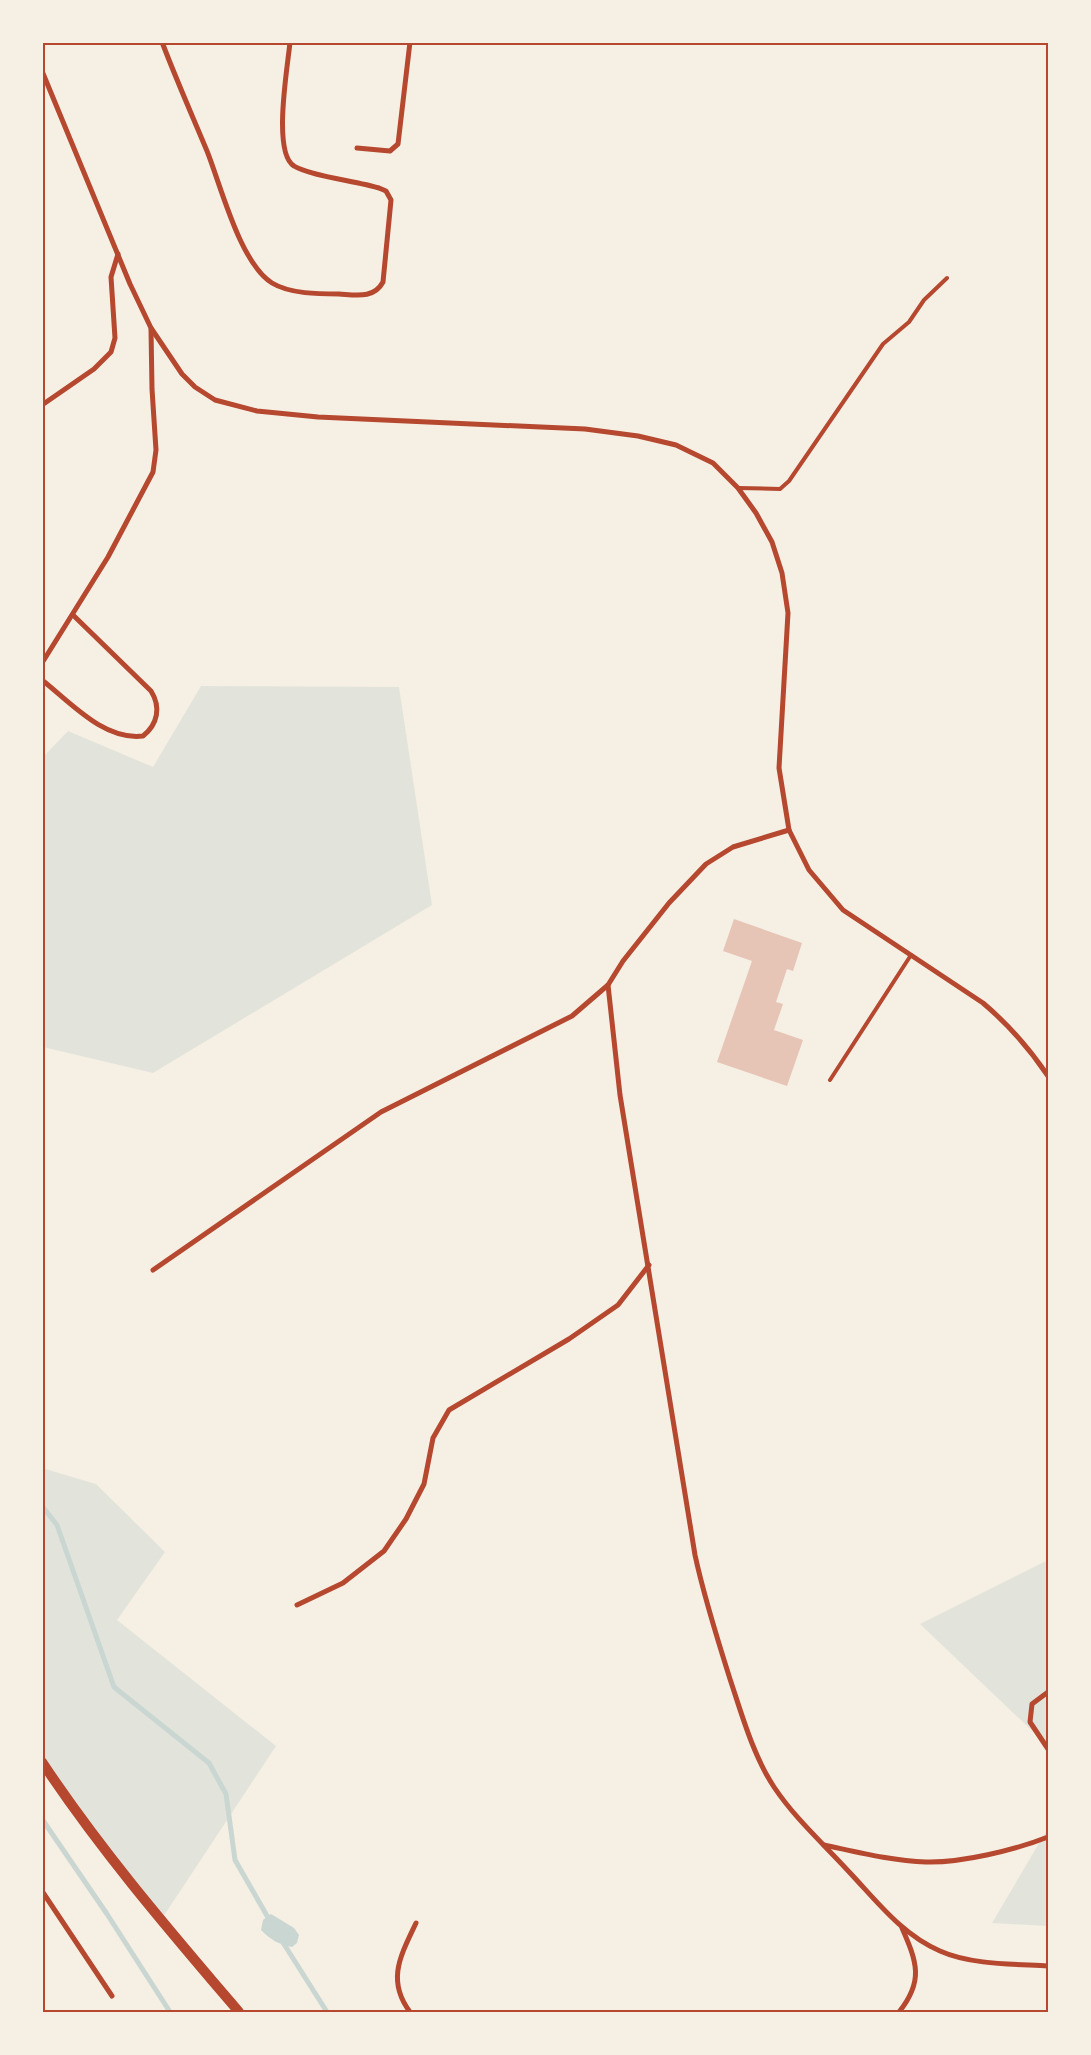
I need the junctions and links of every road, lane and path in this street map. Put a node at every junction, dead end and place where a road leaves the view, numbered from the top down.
1 (162, 42) edge
2 (290, 42) edge
3 (410, 42) edge
4 (42, 71) edge
5 (357, 148) dead end
6 (118, 254) junction
7 (947, 278) dead end
8 (151, 328) junction
9 (42, 405) edge
10 (738, 488) junction
11 (73, 615) junction
12 (42, 663) edge
13 (42, 680) edge
14 (789, 830) junction
15 (912, 955) junction
16 (608, 985) junction
17 (1048, 1076) edge
18 (830, 1080) dead end
19 (649, 1265) junction
20 (152, 1270) dead end
21 (297, 1605) dead end
22 (1048, 1692) edge
23 (1048, 1749) edge
24 (42, 1762) edge
25 (1048, 1838) edge
26 (824, 1845) junction
27 (42, 1891) edge
28 (416, 1923) dead end
29 (902, 1928) junction
30 (1048, 1966) edge
31 (112, 1996) dead end
32 (239, 2012) edge
33 (410, 2012) edge
34 (899, 2012) edge

1 - 2 street
3 - 5 street
4 - 6 street
6 - 8 street
6 - 9 street
7 - 10 lane
8 - 10 street
8 - 11 street
10 - 14 street
11 - 12 street
11 - 13 street
14 - 15 street
14 - 16 street
15 - 17 street
15 - 18 lane
16 - 19 street
16 - 20 street
19 - 21 street
19 - 26 street
22 - 23 street
24 - 32 main road
25 - 26 street
26 - 29 street
27 - 31 street
28 - 33 street
29 - 30 street
29 - 34 street

